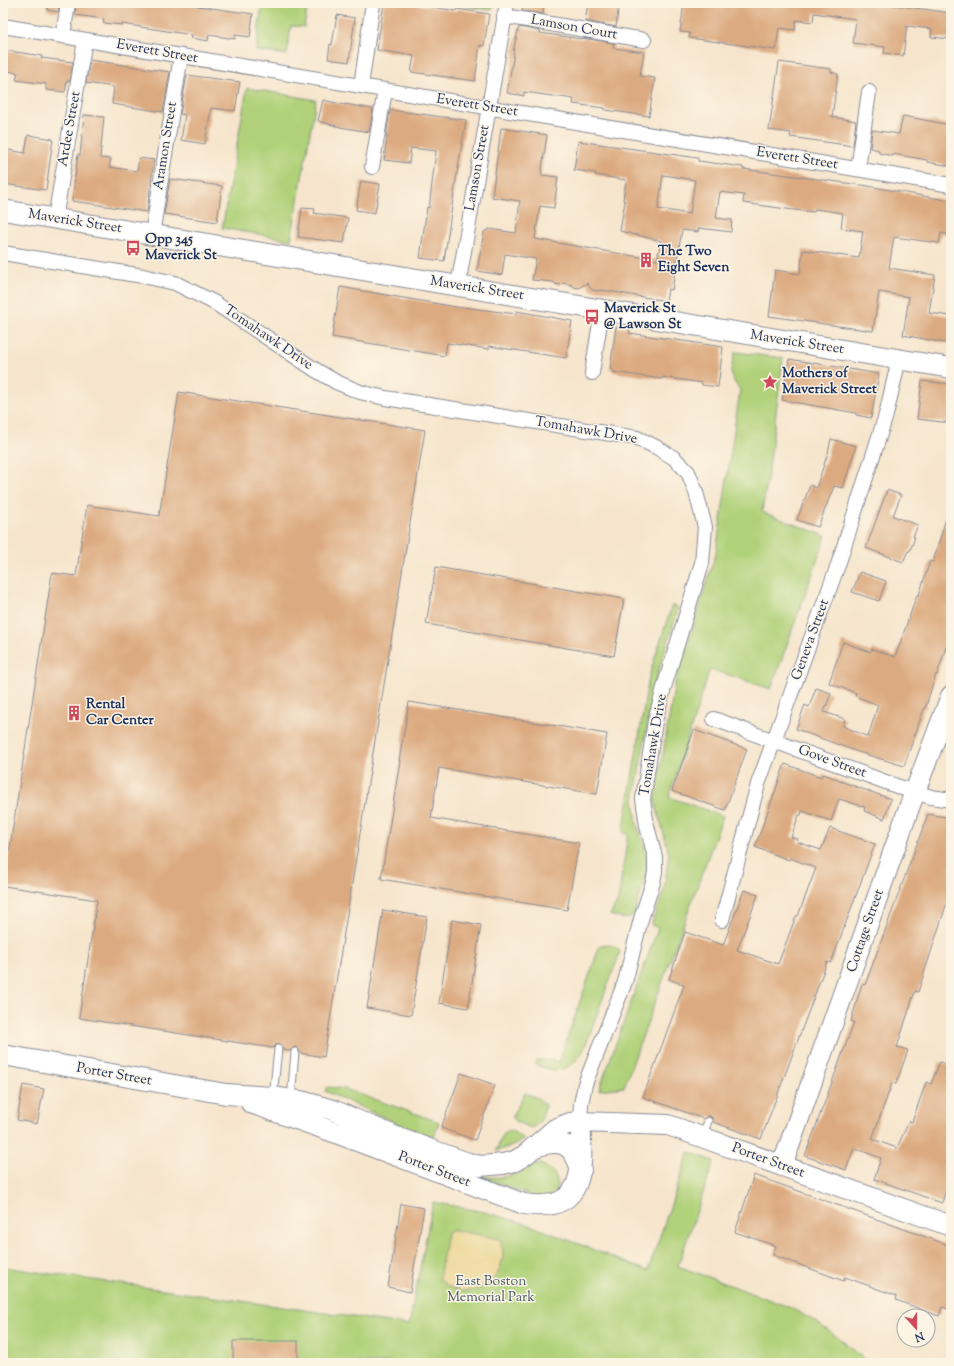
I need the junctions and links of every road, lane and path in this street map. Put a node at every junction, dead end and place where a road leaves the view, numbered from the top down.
1 (68, 3) edge
2 (373, 3) edge
3 (506, 10) edge
4 (3, 26) edge
5 (63, 36) junction
6 (85, 40) junction
7 (644, 40) dead end
8 (181, 56) junction
9 (361, 86) junction
10 (385, 90) junction
11 (868, 92) dead end
12 (489, 108) junction
13 (372, 167) dead end
14 (858, 169) junction
15 (951, 185) edge
16 (3, 210) edge
17 (55, 219) junction
18 (152, 235) junction
19 (3, 253) edge
20 (458, 286) junction
21 (602, 310) junction
22 (899, 359) junction
23 (951, 368) edge
24 (592, 373) dead end
25 (951, 696) edge
26 (714, 719) dead end
27 (773, 742) junction
28 (915, 792) junction
29 (951, 800) edge
30 (722, 920) dead end
31 (278, 1049) dead end
32 (295, 1052) dead end
33 (3, 1054) edge
34 (226, 1094) junction
35 (282, 1098) junction
36 (580, 1122) junction
37 (536, 1147) junction
38 (782, 1166) junction
39 (581, 1170) junction
40 (951, 1226) edge

1 - 5 street
2 - 9 street
3 - 7 street, Lamson Court
3 - 12 street, Lamson Street
4 - 5 street, Everett Street
5 - 6 street, Everett Street
6 - 8 street, Everett Street
6 - 17 street, Ardee Street
8 - 9 street, Everett Street
8 - 18 street, Aramon Street
9 - 10 street, Everett Street
10 - 12 street, Everett Street
10 - 13 street
11 - 14 street
12 - 14 street, Everett Street
12 - 20 street, Lamson Street
14 - 15 street, Everett Street
16 - 17 main road, Maverick Street
17 - 18 main road, Maverick Street
18 - 20 main road, Maverick Street
19 - 36 street, Tomahawk Drive
20 - 21 main road, Maverick Street
21 - 22 main road, Maverick Street
21 - 24 street
22 - 23 main road, Maverick Street
22 - 27 street, Geneva Street
25 - 28 main road, Cottage Street
26 - 27 street, Gove Street
27 - 28 street, Gove Street
27 - 30 street, Geneva Street
28 - 29 street, Gove Street
28 - 38 main road, Cottage Street
31 - 35 lane
32 - 35 lane
33 - 34 main road, Porter Street
34 - 35 main road, Porter Street
34 - 39 main road, Porter Street
35 - 37 main road, Porter Street
36 - 37 main road, Porter Street
36 - 38 main road, Porter Street
36 - 39 main road, Porter Street
37 - 39 main road
38 - 40 main road, Porter Street

